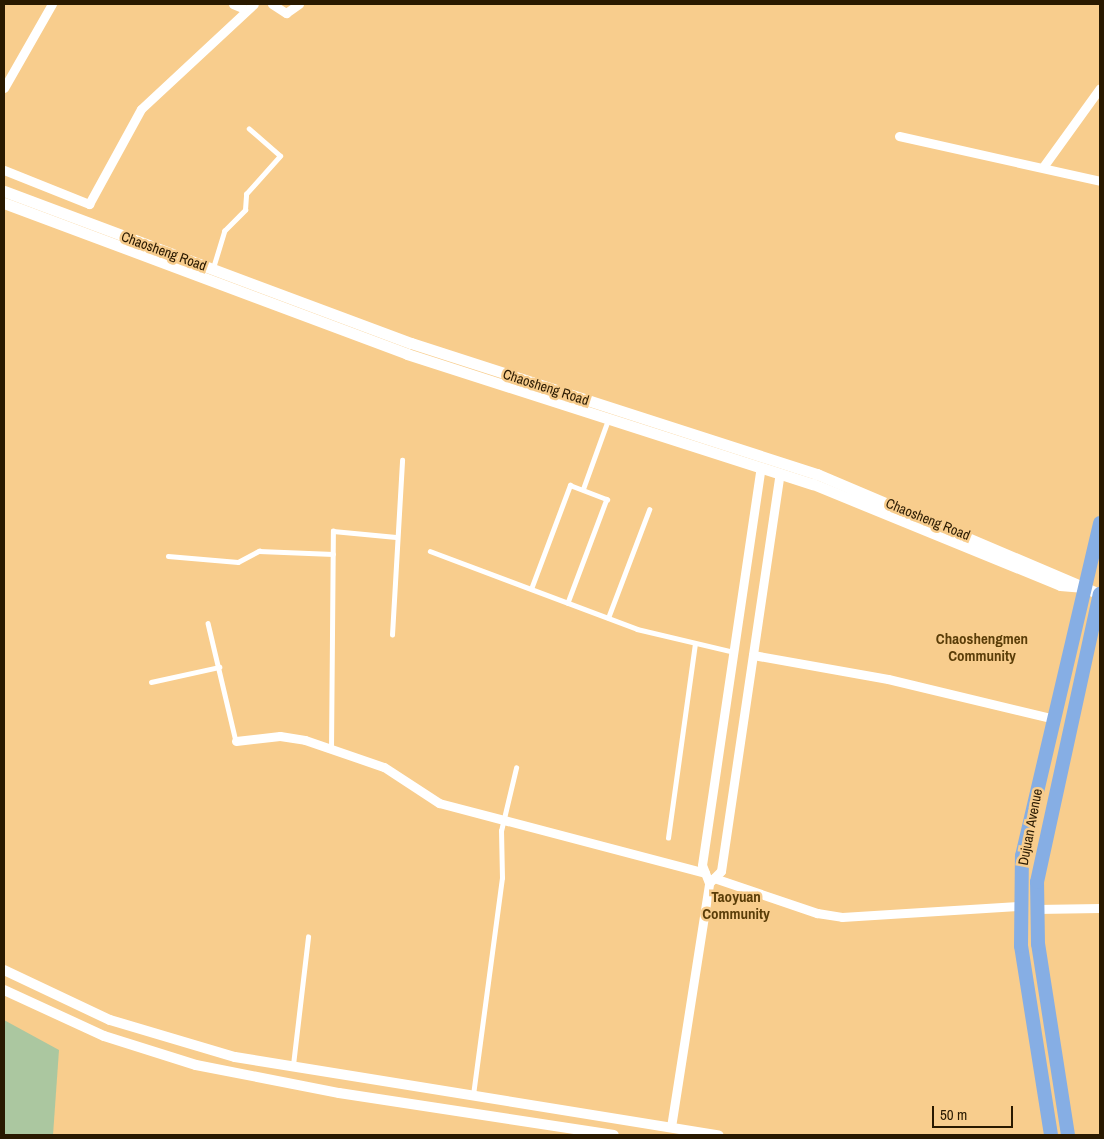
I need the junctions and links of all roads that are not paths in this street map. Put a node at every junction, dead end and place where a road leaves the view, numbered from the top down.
1 (52, 4) edge
2 (233, 4) edge
3 (272, 4) edge
4 (299, 4) edge
5 (250, 7) edge
6 (4, 88) edge
7 (1100, 88) edge
8 (249, 129) dead end
9 (899, 136) dead end
10 (1043, 167) junction
11 (4, 170) edge
12 (1100, 181) edge
13 (4, 191) edge
14 (4, 203) edge
15 (213, 269) junction
16 (609, 419) junction
17 (402, 460) dead end
18 (761, 467) junction
19 (780, 473) junction
20 (583, 490) junction
21 (649, 510) dead end
22 (1100, 524) edge
23 (396, 537) junction
24 (430, 551) dead end
25 (333, 554) junction
26 (168, 556) dead end
27 (1085, 588) junction
28 (531, 589) junction
29 (1100, 594) edge
30 (568, 603) junction
31 (608, 618) junction
32 (208, 623) dead end
33 (392, 635) dead end
34 (695, 644) junction
35 (734, 652) junction
36 (753, 655) junction
37 (219, 667) junction
38 (151, 682) dead end
39 (1054, 719) junction
40 (236, 740) joint
41 (331, 749) junction
42 (516, 768) dead end
43 (504, 819) junction
44 (668, 838) dead end
45 (705, 873) junction
46 (711, 881) junction
47 (1019, 906) junction
48 (1100, 908) edge
49 (1036, 909) junction
50 (308, 938) dead end
51 (4, 970) edge
52 (4, 990) edge
53 (292, 1068) junction
54 (473, 1096) junction
55 (671, 1127) junction
56 (614, 1135) edge
57 (719, 1135) edge
58 (1051, 1135) edge
59 (1068, 1135) edge

1 - 6 street
2 - 5 street
3 - 4 street
5 - 11 street
7 - 10 street
8 - 15 lane
9 - 10 street
10 - 12 street
13 - 15 main road, Chaosheng Road
14 - 16 main road, Chaosheng Road
15 - 27 main road, Chaosheng Road
16 - 18 main road, Chaosheng Road
16 - 20 lane
17 - 23 lane
18 - 19 main road, Chaosheng Road
18 - 35 street
19 - 27 main road, Chaosheng Road
19 - 36 street
20 - 28 lane
20 - 30 lane
21 - 31 lane
22 - 27 highway, Dujuan Avenue
23 - 25 lane
23 - 33 lane
24 - 28 lane
25 - 26 lane
25 - 41 lane
27 - 29 main road, Chaosheng Road
27 - 39 highway, Dujuan Avenue
28 - 30 lane
29 - 49 highway, Dujuan Avenue
30 - 31 lane
31 - 34 lane
32 - 37 lane
34 - 35 lane
34 - 44 lane
35 - 45 street
36 - 39 street
36 - 46 street
37 - 38 lane
37 - 40 lane
39 - 47 highway, Dujuan Avenue
40 - 41 street
41 - 43 street
42 - 43 lane
43 - 45 street
43 - 54 lane
45 - 46 street
46 - 47 street
46 - 55 street
47 - 58 highway, Dujuan Avenue
48 - 49 street
49 - 59 highway, Dujuan Avenue
50 - 53 lane
51 - 53 street
52 - 56 street
53 - 54 street
54 - 55 street
55 - 57 street

